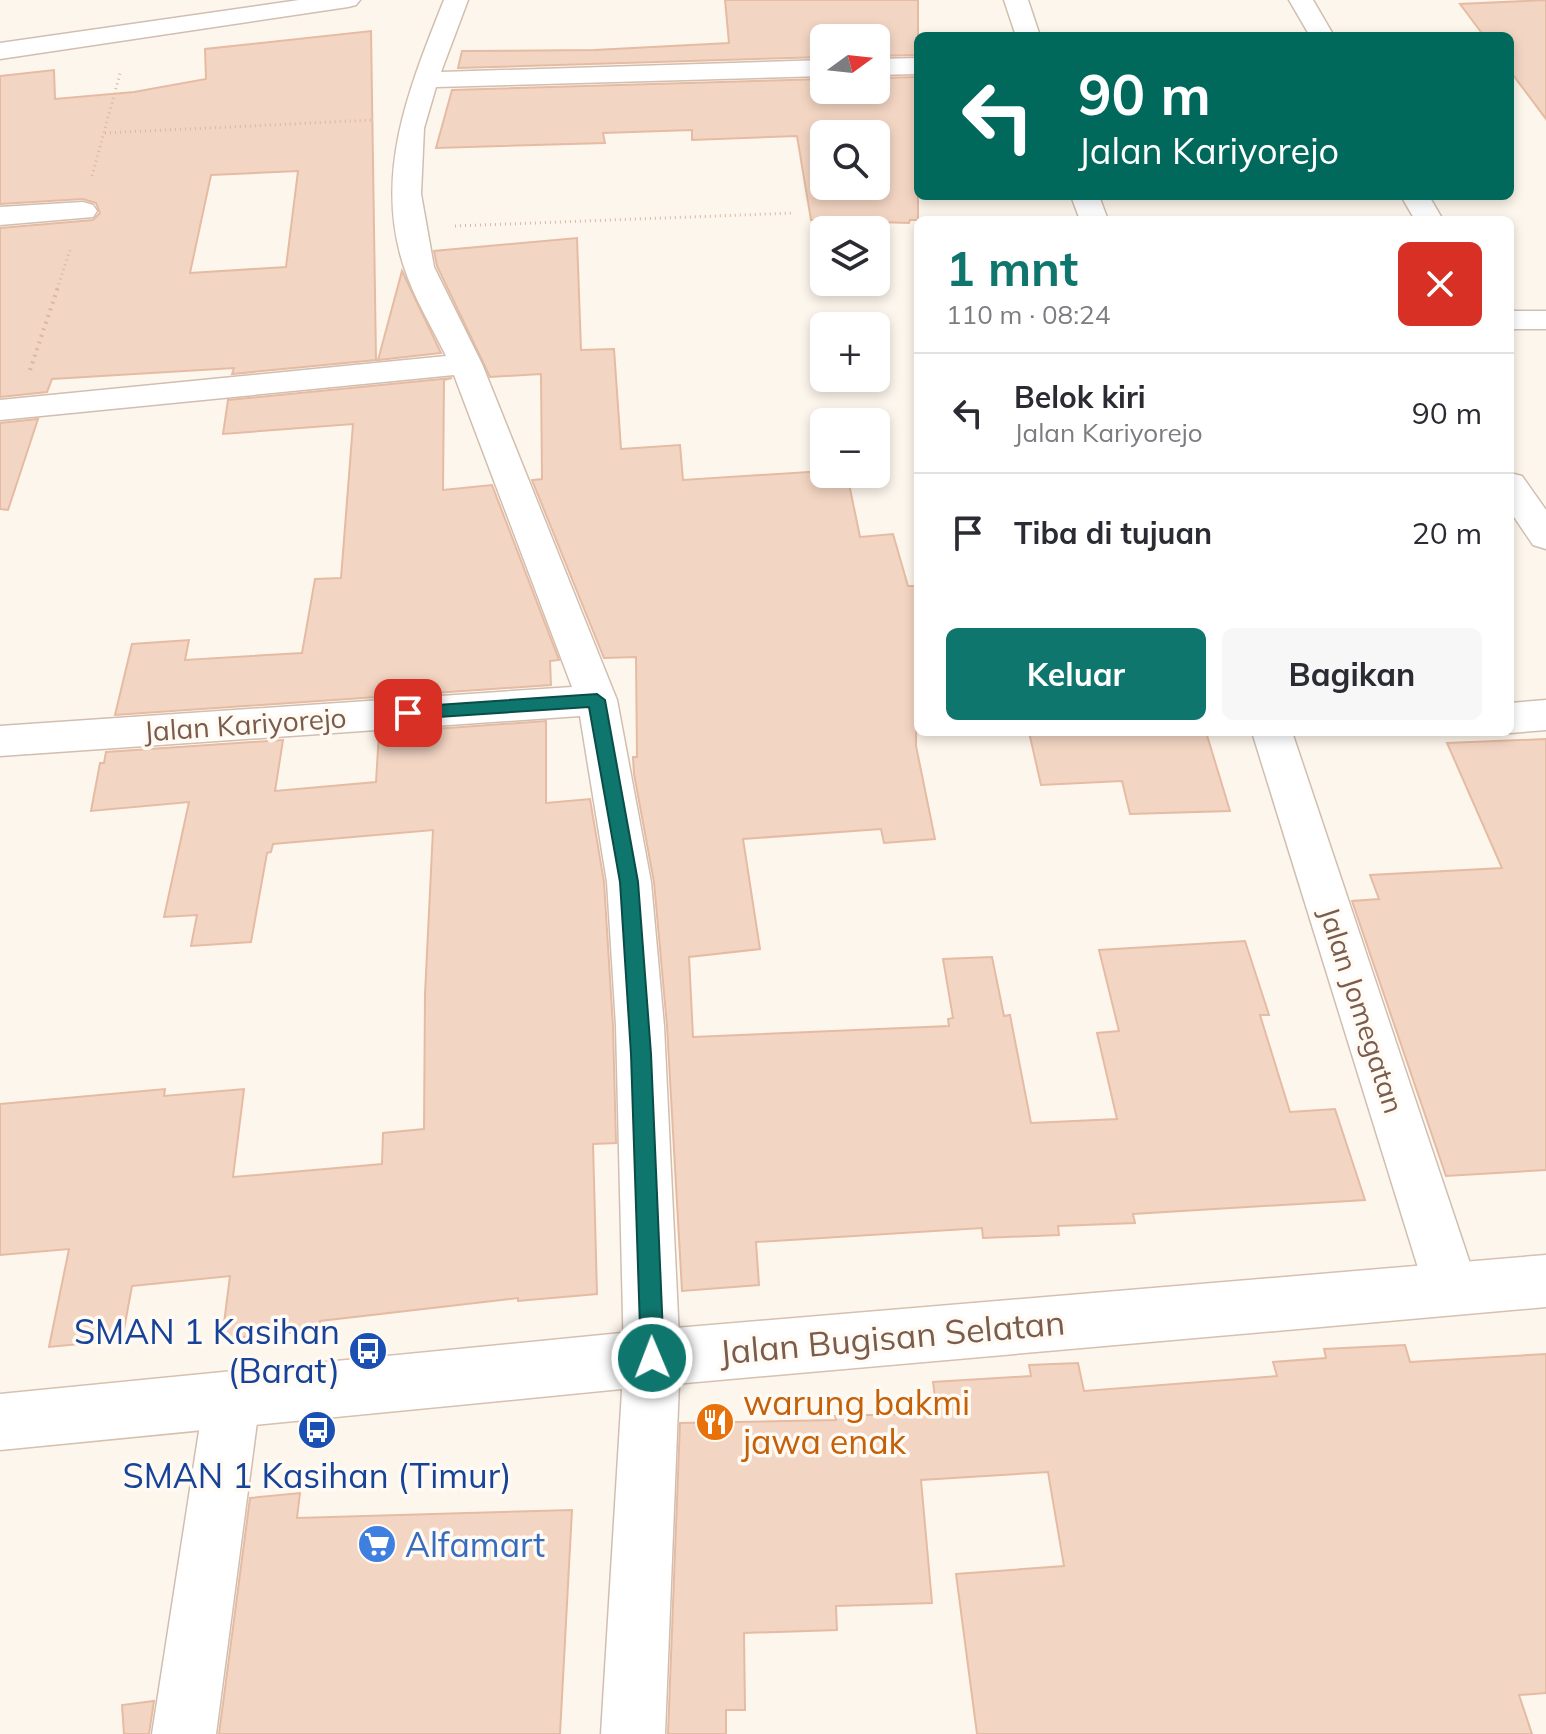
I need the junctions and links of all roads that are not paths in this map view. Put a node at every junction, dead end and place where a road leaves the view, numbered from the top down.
1 (348, 0) edge
2 (456, 0) edge
3 (1016, 0) edge
4 (1301, 0) edge
5 (1027, 32) edge
6 (1320, 32) edge
7 (0, 51) edge
8 (914, 66) edge
9 (890, 67) edge
10 (810, 68) edge
11 (425, 80) junction
12 (83, 211) road end
13 (0, 216) edge
14 (1514, 320) edge
15 (1546, 320) edge
16 (466, 364) junction
17 (8, 410) edge
18 (1514, 490) edge
19 (1546, 537) edge
20 (597, 700) junction
21 (1546, 715) edge
22 (1514, 718) edge
23 (1283, 736) edge
24 (0, 741) edge
25 (1546, 1281) edge
26 (1451, 1287) junction
27 (652, 1358) junction
28 (232, 1399) junction
29 (0, 1422) edge
30 (184, 1734) edge
31 (633, 1734) edge

1 - 7 street
2 - 11 street
3 - 5 street
4 - 6 street
8 - 9 street
10 - 11 street
11 - 16 street
12 - 13 street
14 - 15 street
16 - 17 street
16 - 20 street
18 - 19 street
20 - 24 street, Jalan Kariyorejo
20 - 27 street
21 - 22 street
23 - 26 street, Jalan Jomegatan
25 - 26 street, Jalan Bugisan Selatan
26 - 27 street, Jalan Bugisan Selatan
27 - 28 street, Jalan Bugisan Selatan
27 - 31 street
28 - 29 street, Jalan Bugisan Selatan
28 - 30 street

